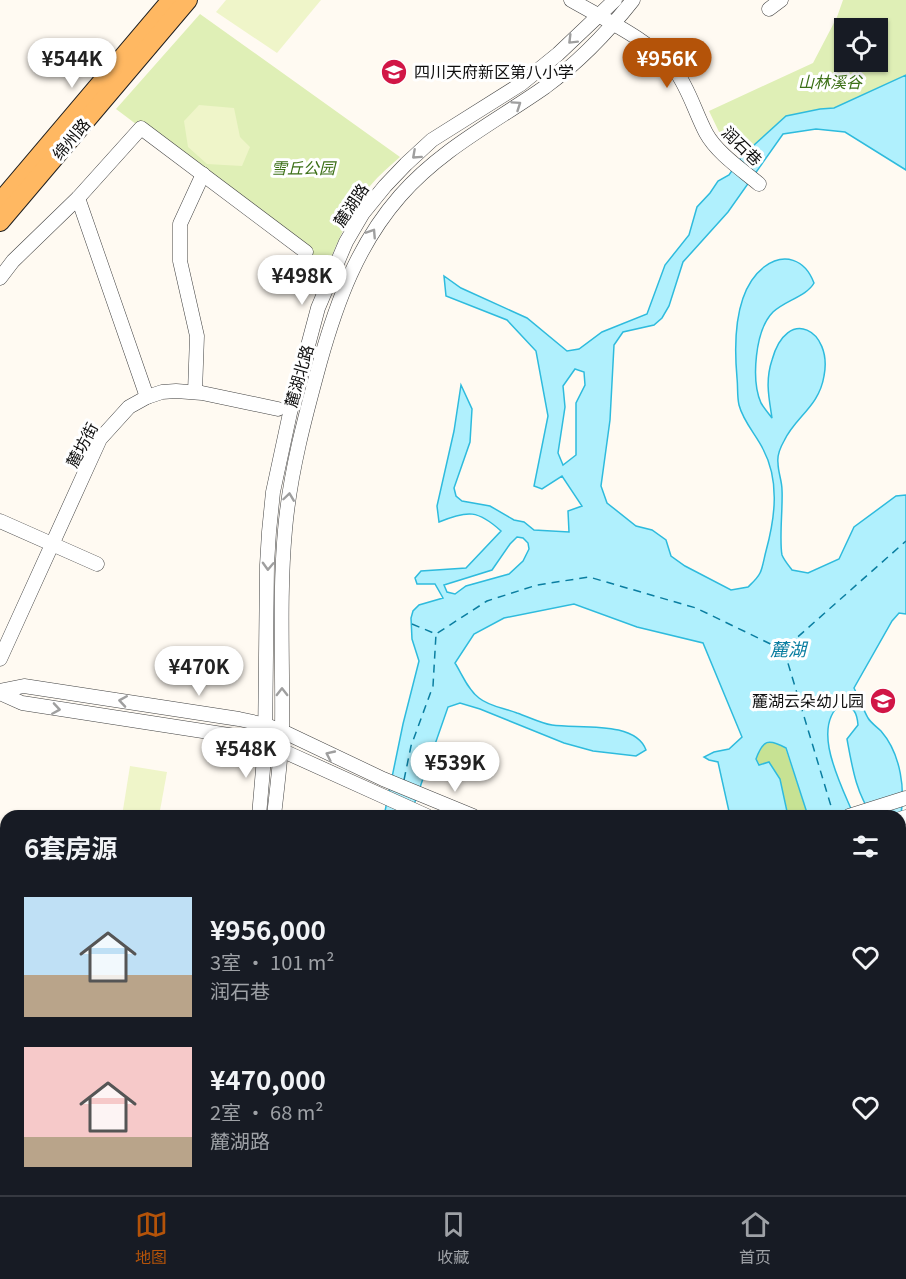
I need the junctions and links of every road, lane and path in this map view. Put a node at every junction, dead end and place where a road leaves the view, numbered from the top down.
1 (171, 0) edge
2 (188, 0) edge
3 (571, 0) edge
4 (615, 0) edge
5 (633, 0) edge
6 (781, 0) edge
7 (769, 9) dead end
8 (599, 16) junction
9 (613, 25) junction
10 (203, 174) junction
11 (759, 184) dead end
12 (78, 198) junction
13 (0, 202) edge
14 (0, 222) edge
15 (306, 252) dead end
16 (0, 278) edge
17 (195, 392) junction
18 (147, 397) junction
19 (294, 400) junction
20 (308, 404) junction
21 (278, 410) dead end
22 (287, 427) junction
23 (302, 430) junction
24 (0, 521) edge
25 (52, 546) junction
26 (97, 564) dead end
27 (0, 660) edge
28 (0, 692) edge
29 (266, 725) junction
30 (282, 731) junction
31 (265, 746) junction
32 (281, 750) junction
33 (906, 798) edge
34 (260, 810) edge
35 (275, 810) edge
36 (413, 810) edge
37 (457, 810) edge
38 (868, 810) edge

1 - 13 main road, 绵州路
2 - 14 main road, 绵州路
3 - 8 street, 润石巷
4 - 8 street, 麓湖路
5 - 9 street, 麓湖北路
6 - 7 street
8 - 9 street, 润石巷
8 -> 19 street, 麓湖路
9 - 11 street, 润石巷
20 -> 9 street, 麓湖北路
10 - 12 street
10 - 15 street
10 - 17 street
12 - 16 street
12 - 18 street
17 - 18 street, 麓坊街
17 - 21 street, 麓坊街
18 - 25 street, 麓坊街
19 - 20 street
19 - 22 street, 麓湖路
20 - 23 street, 麓湖北路
22 - 23 street
22 -> 29 street, 麓湖路
30 -> 23 street, 麓湖北路
24 - 25 street
25 - 26 street
25 - 27 street, 麓坊街
29 -> 28 street
28 -> 31 street
29 - 30 street
29 - 31 street, 麓湖路
30 - 32 street, 麓湖北路
37 -> 30 street
31 - 32 street
31 - 34 street, 麓湖路
32 - 35 street, 麓湖北路
32 - 36 street
33 - 38 street

